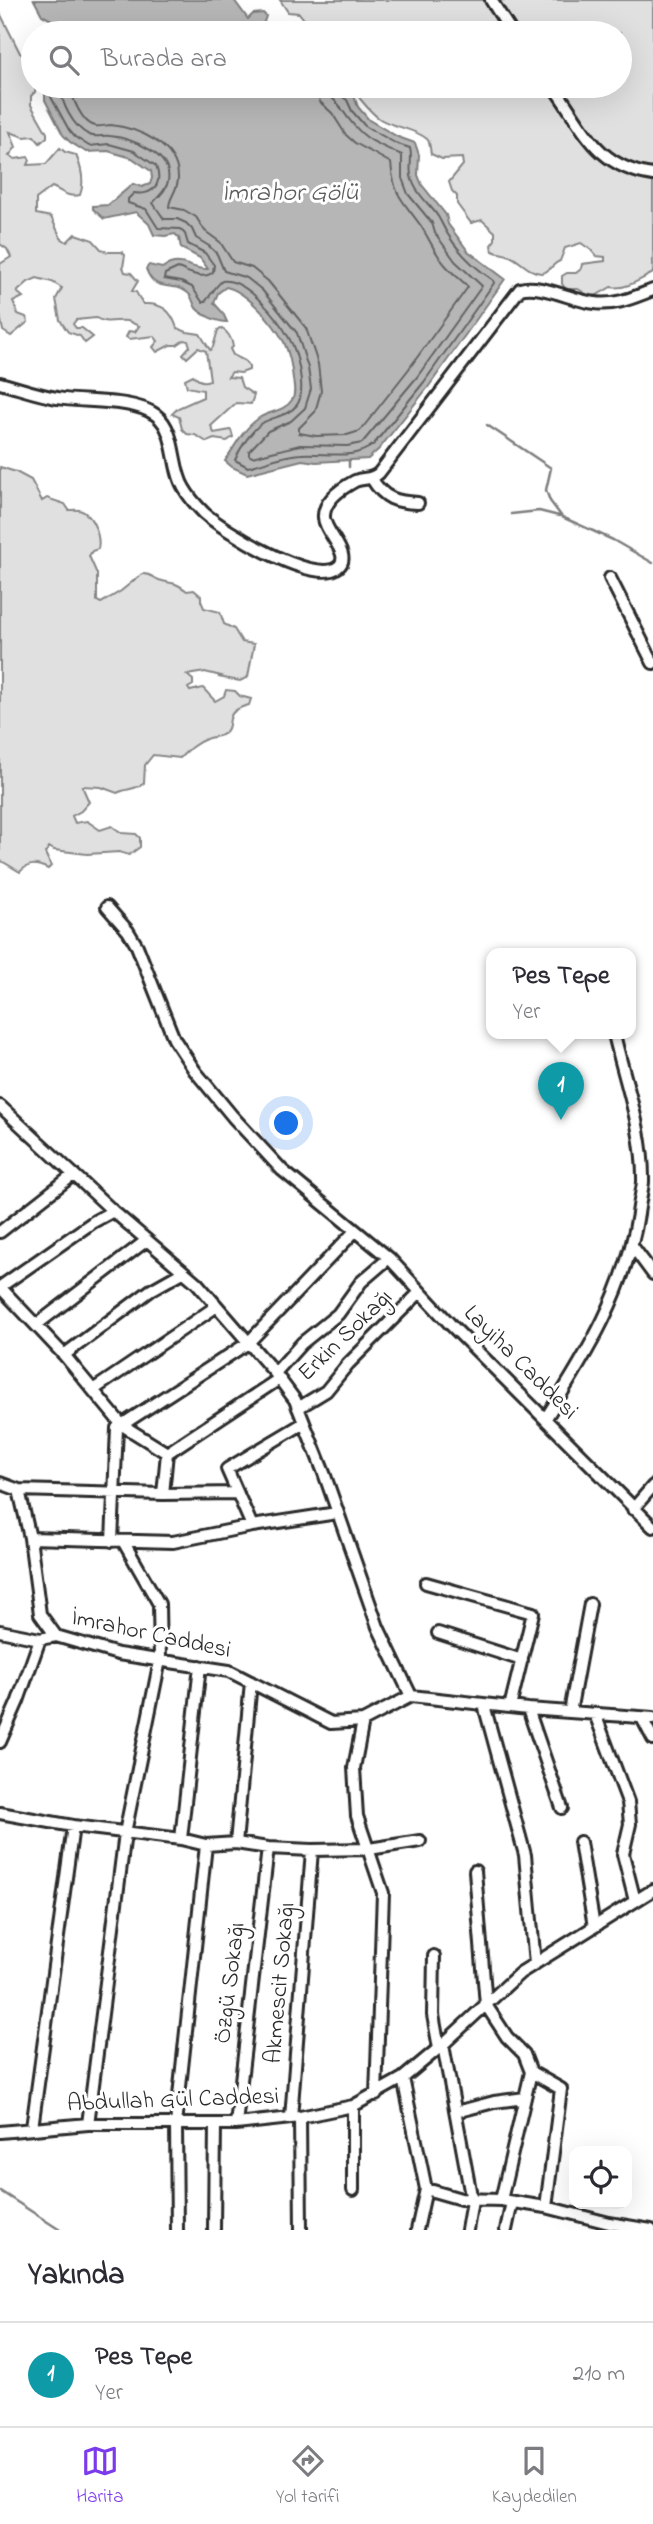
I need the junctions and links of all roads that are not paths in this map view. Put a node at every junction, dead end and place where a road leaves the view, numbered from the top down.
1 (491, 0) edge
2 (504, 21) edge
3 (561, 98) edge
4 (653, 175) edge
5 (653, 290) edge
6 (0, 383) edge
7 (372, 479) junction
8 (418, 503) dead end
9 (610, 579) dead end
10 (653, 663) edge
11 (107, 907) dead end
12 (615, 1039) edge
13 (0, 1106) edge
14 (73, 1175) junction
15 (113, 1211) junction
16 (355, 1231) junction
17 (0, 1232) edge
18 (147, 1240) junction
19 (633, 1247) junction
20 (389, 1258) junction
21 (183, 1272) junction
22 (653, 1274) edge
23 (0, 1287) edge
24 (420, 1292) junction
25 (216, 1306) junction
26 (36, 1325) junction
27 (248, 1343) junction
28 (64, 1355) junction
29 (277, 1376) junction
30 (93, 1390) junction
31 (298, 1408) junction
32 (546, 1418) junction
33 (304, 1423) junction
34 (122, 1424) junction
35 (167, 1453) junction
36 (0, 1483) edge
37 (653, 1486) edge
38 (19, 1490) junction
39 (114, 1491) junction
40 (237, 1493) junction
41 (163, 1494) junction
42 (633, 1508) junction
43 (337, 1513) junction
44 (252, 1526) junction
45 (653, 1527) edge
46 (30, 1538) junction
47 (118, 1541) junction
48 (426, 1583) dead end
49 (590, 1604) dead end
50 (0, 1630) edge
51 (438, 1633) dead end
52 (56, 1636) junction
53 (40, 1639) junction
54 (160, 1660) junction
55 (522, 1660) junction
56 (200, 1666) junction
57 (251, 1682) junction
58 (411, 1696) junction
59 (484, 1704) junction
60 (510, 1707) junction
61 (528, 1709) junction
62 (570, 1712) junction
63 (595, 1714) junction
64 (647, 1718) edge
65 (363, 1721) junction
66 (653, 1739) edge
67 (0, 1742) edge
68 (562, 1808) dead end
69 (0, 1813) edge
70 (73, 1826) junction
71 (125, 1833) junction
72 (181, 1839) junction
73 (419, 1842) dead end
74 (580, 1842) dead end
75 (236, 1843) junction
76 (206, 1845) junction
77 (268, 1848) junction
78 (369, 1849) junction
79 (312, 1850) junction
80 (475, 1871) dead end
81 (653, 1890) edge
82 (635, 1901) junction
83 (594, 1927) junction
84 (434, 1956) dead end
85 (535, 1964) junction
86 (486, 2005) junction
87 (441, 2046) junction
88 (531, 2072) junction
89 (403, 2078) junction
90 (376, 2095) junction
91 (525, 2098) junction
92 (354, 2106) junction
93 (456, 2112) junction
94 (296, 2118) junction
95 (88, 2124) junction
96 (176, 2124) junction
97 (215, 2124) junction
98 (236, 2124) junction
99 (32, 2128) junction
100 (0, 2132) edge
101 (426, 2189) junction
102 (353, 2190) dead end
103 (472, 2201) junction
104 (507, 2201) junction
105 (546, 2207) junction
106 (609, 2227) edge
107 (177, 2230) edge
108 (214, 2230) edge
109 (301, 2230) edge
110 (417, 2230) edge
111 (467, 2230) edge
112 (506, 2230) edge
113 (651, 2230) edge

1 - 2 street
3 - 4 street
5 - 7 street
6 - 7 street
7 - 8 street
9 - 10 street
11 - 16 street, Layiha Caddesi
12 - 19 street
13 - 14 street
14 - 15 street
14 - 17 street
15 - 18 street
15 - 23 street
16 - 20 street, Layiha Caddesi
16 - 27 street
18 - 21 street
18 - 26 street
19 - 22 street
19 - 32 street
20 - 24 street, Layiha Caddesi
20 - 29 street
21 - 25 street
21 - 28 street
23 - 26 street
24 - 31 street, Erkin Sokağı
24 - 32 street, Layiha Caddesi
25 - 27 street
25 - 30 street
26 - 28 street
27 - 29 street
27 - 34 street
28 - 30 street
29 - 31 street
29 - 35 street
30 - 34 street
31 - 33 street
32 - 42 street, Layiha Caddesi
33 - 40 street
33 - 43 street
34 - 35 street
34 - 39 street
35 - 41 street
36 - 38 street
37 - 42 street
38 - 39 street
38 - 46 street
39 - 41 street
39 - 47 street
40 - 41 street
40 - 44 street
42 - 45 street, Layiha Caddesi
43 - 44 street
43 - 58 street
44 - 47 street
46 - 47 street
46 - 52 street
47 - 54 street
48 - 55 street
49 - 62 street
50 - 53 street, İmrahor Caddesi
51 - 55 street
52 - 53 street, İmrahor Caddesi
52 - 54 street, İmrahor Caddesi
53 - 67 street
54 - 56 street, İmrahor Caddesi
54 - 71 street
55 - 60 street
56 - 57 street, İmrahor Caddesi
56 - 72 street
57 - 65 street, İmrahor Caddesi
57 - 75 street
58 - 59 street
58 - 65 street, İmrahor Caddesi
59 - 60 street
59 - 85 street
60 - 61 street
61 - 62 street
61 - 68 street
62 - 63 street
63 - 64 street
63 - 82 street
64 - 66 street
65 - 78 street
69 - 70 street
70 - 71 street
70 - 99 street
71 - 72 street
71 - 95 street
72 - 76 street
73 - 78 street
74 - 83 street
75 - 76 street
75 - 77 street
76 - 96 street
77 - 79 street
77 - 98 street, Özgü Sokağı
78 - 79 street
78 - 90 street
79 - 94 street, Akmescit Sokağı
80 - 86 street
81 - 82 street, Abdullah Gül Caddesi
82 - 83 street, Abdullah Gül Caddesi
83 - 85 street, Abdullah Gül Caddesi
84 - 87 street
85 - 86 street, Abdullah Gül Caddesi
86 - 87 street, Abdullah Gül Caddesi
86 - 88 street
87 - 89 street, Abdullah Gül Caddesi
87 - 93 street
88 - 91 street
88 - 105 street
89 - 90 street, Abdullah Gül Caddesi
89 - 101 street
90 - 92 street, Abdullah Gül Caddesi
91 - 93 street
91 - 104 street
92 - 94 street, Abdullah Gül Caddesi
92 - 102 street
93 - 103 street
94 - 98 street, Abdullah Gül Caddesi
94 - 109 street, Akmescit Sokağı
95 - 96 street, Abdullah Gül Caddesi
95 - 99 street, Abdullah Gül Caddesi
96 - 97 street, Abdullah Gül Caddesi
96 - 107 street
97 - 98 street, Abdullah Gül Caddesi
97 - 108 street
99 - 100 street, Abdullah Gül Caddesi
101 - 103 street
101 - 110 street
103 - 104 street
103 - 111 street
104 - 105 street
104 - 112 street
105 - 106 street
106 - 113 street

